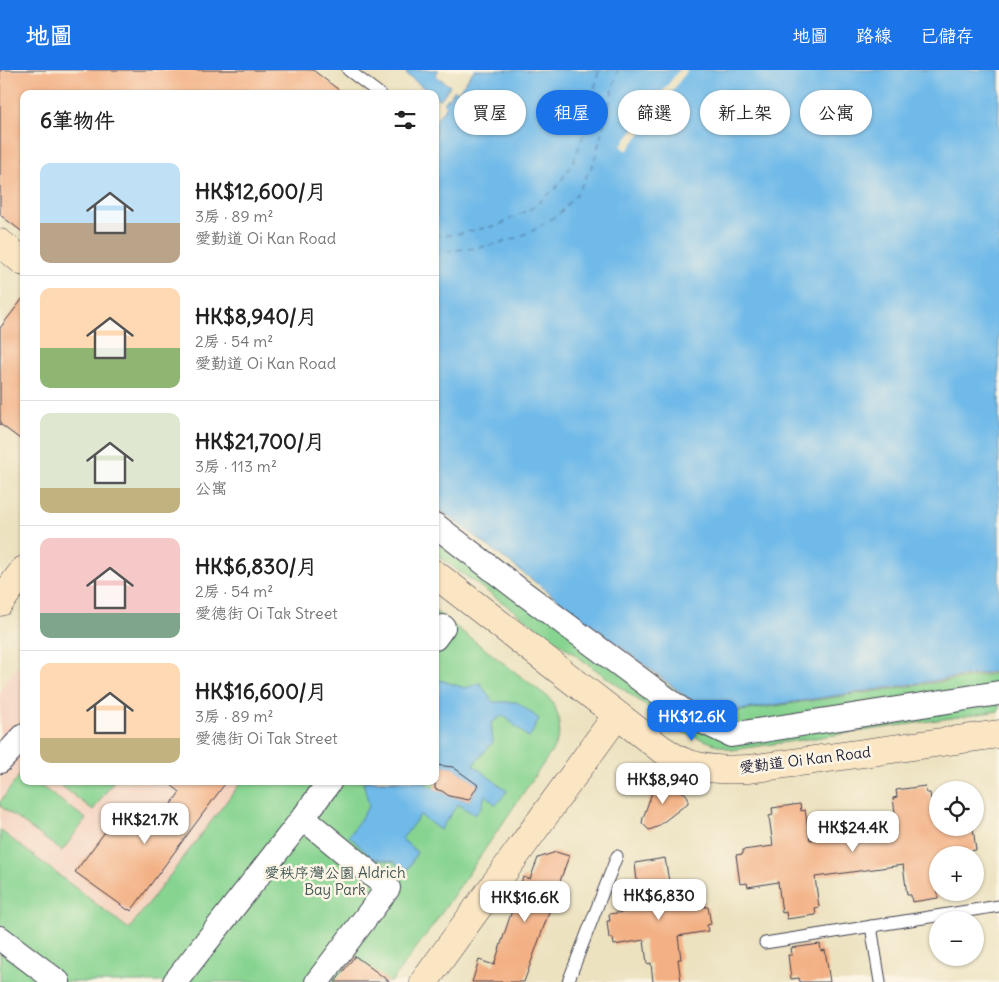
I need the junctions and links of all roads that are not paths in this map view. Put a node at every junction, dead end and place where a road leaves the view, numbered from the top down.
1 (348, 70) edge
2 (375, 90) edge
3 (0, 243) edge
4 (20, 259) edge
5 (439, 528) edge
6 (20, 575) edge
7 (439, 577) edge
8 (2, 595) edge
9 (999, 693) edge
10 (617, 715) junction
11 (999, 734) edge
12 (20, 740) edge
13 (0, 761) edge
14 (327, 785) edge
15 (303, 818) junction
16 (617, 856) dead end
17 (999, 906) edge
18 (871, 926) junction
19 (0, 938) edge
20 (764, 943) dead end
21 (58, 982) edge
22 (175, 982) edge
23 (317, 982) edge
24 (424, 982) edge
25 (568, 982) edge
26 (880, 982) edge

1 - 2 lane
3 - 4 street
5 - 9 street
6 - 8 street
7 - 10 street, 愛勤道 Oi Kan Road
10 - 11 street, 愛勤道 Oi Kan Road
10 - 24 street
12 - 13 street
14 - 15 street
15 - 22 street
15 - 23 street
16 - 25 lane
17 - 18 lane
18 - 20 lane
18 - 26 lane
19 - 21 street

